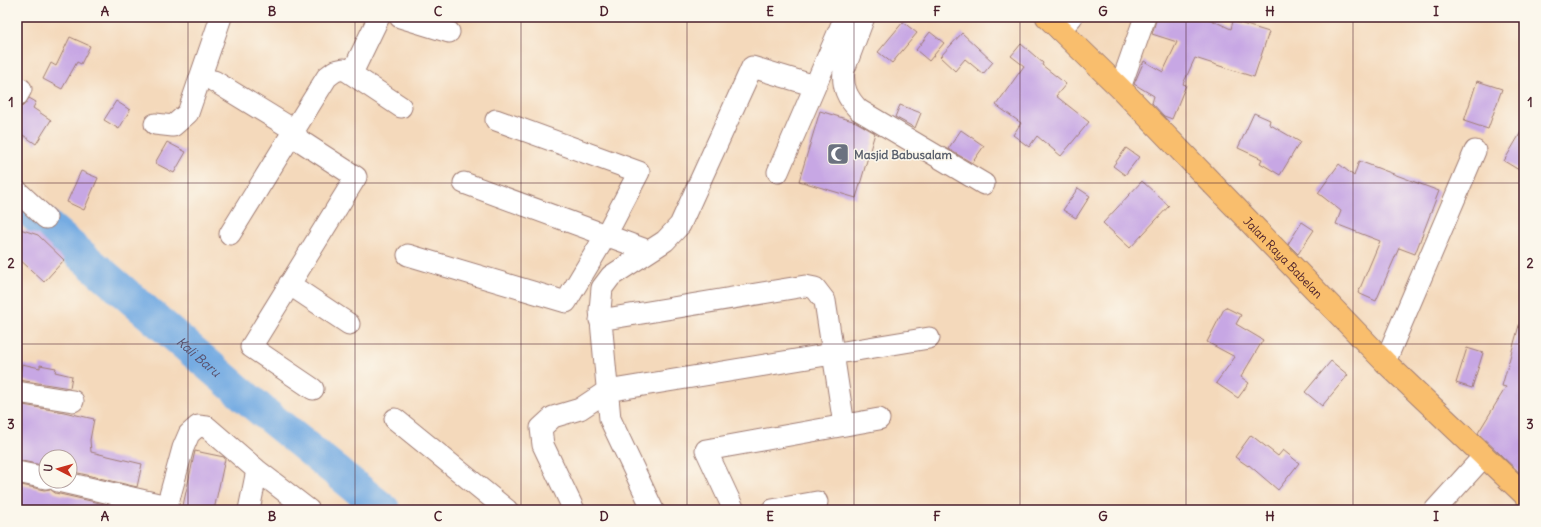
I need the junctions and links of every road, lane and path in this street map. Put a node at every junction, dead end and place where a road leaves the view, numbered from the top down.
1 (221, 17) edge
2 (379, 17) edge
3 (400, 17) edge
4 (845, 17) edge
5 (864, 17) edge
6 (1145, 17) edge
7 (1059, 21) edge
8 (449, 32) dead end
9 (352, 73) junction
10 (214, 81) dead end
11 (815, 86) junction
12 (1120, 88) junction
13 (401, 106) dead end
14 (496, 120) dead end
15 (155, 124) dead end
16 (294, 130) junction
17 (1475, 150) dead end
18 (778, 172) dead end
19 (464, 183) dead end
20 (984, 184) dead end
21 (19, 197) edge
22 (46, 218) dead end
23 (230, 234) dead end
24 (606, 235) junction
25 (649, 251) junction
26 (408, 255) dead end
27 (289, 284) junction
28 (600, 320) junction
29 (349, 324) dead end
30 (929, 338) dead end
31 (832, 354) junction
32 (1385, 362) junction
33 (313, 389) dead end
34 (607, 391) junction
35 (17, 392) edge
36 (73, 401) dead end
37 (878, 419) dead end
38 (395, 420) dead end
39 (844, 425) junction
40 (1484, 456) junction
41 (257, 470) junction
42 (17, 472) edge
43 (38, 476) edge
44 (78, 486) edge
45 (1524, 494) edge
46 (817, 502) dead end
47 (167, 508) edge
48 (249, 510) edge
49 (309, 510) edge
50 (507, 510) edge
51 (574, 510) edge
52 (653, 510) edge
53 (734, 510) edge
54 (772, 510) edge
55 (1435, 510) edge

1 - 15 street
2 - 9 street
3 - 8 street
4 - 11 street
5 - 20 street
6 - 12 street
7 - 12 main road, Jalan Raya Babelan
9 - 13 street
9 - 16 street
10 - 16 street
11 - 18 street
11 - 25 street
12 - 32 main road, Jalan Raya Babelan
14 - 24 street
16 - 23 street
16 - 27 street
17 - 32 street
19 - 24 street
21 - 22 street
24 - 25 street
24 - 26 street
25 - 28 street
27 - 29 street
27 - 33 street
28 - 31 street
28 - 34 street
30 - 31 street
31 - 34 street
31 - 39 street
32 - 40 main road, Jalan Raya Babelan
34 - 51 street
34 - 52 street
35 - 36 street
37 - 39 street
38 - 50 street
39 - 53 street
40 - 45 main road, Jalan Raya Babelan
40 - 55 street
41 - 47 street
41 - 48 street
41 - 49 street
42 - 43 street
44 - 47 street
46 - 54 street

